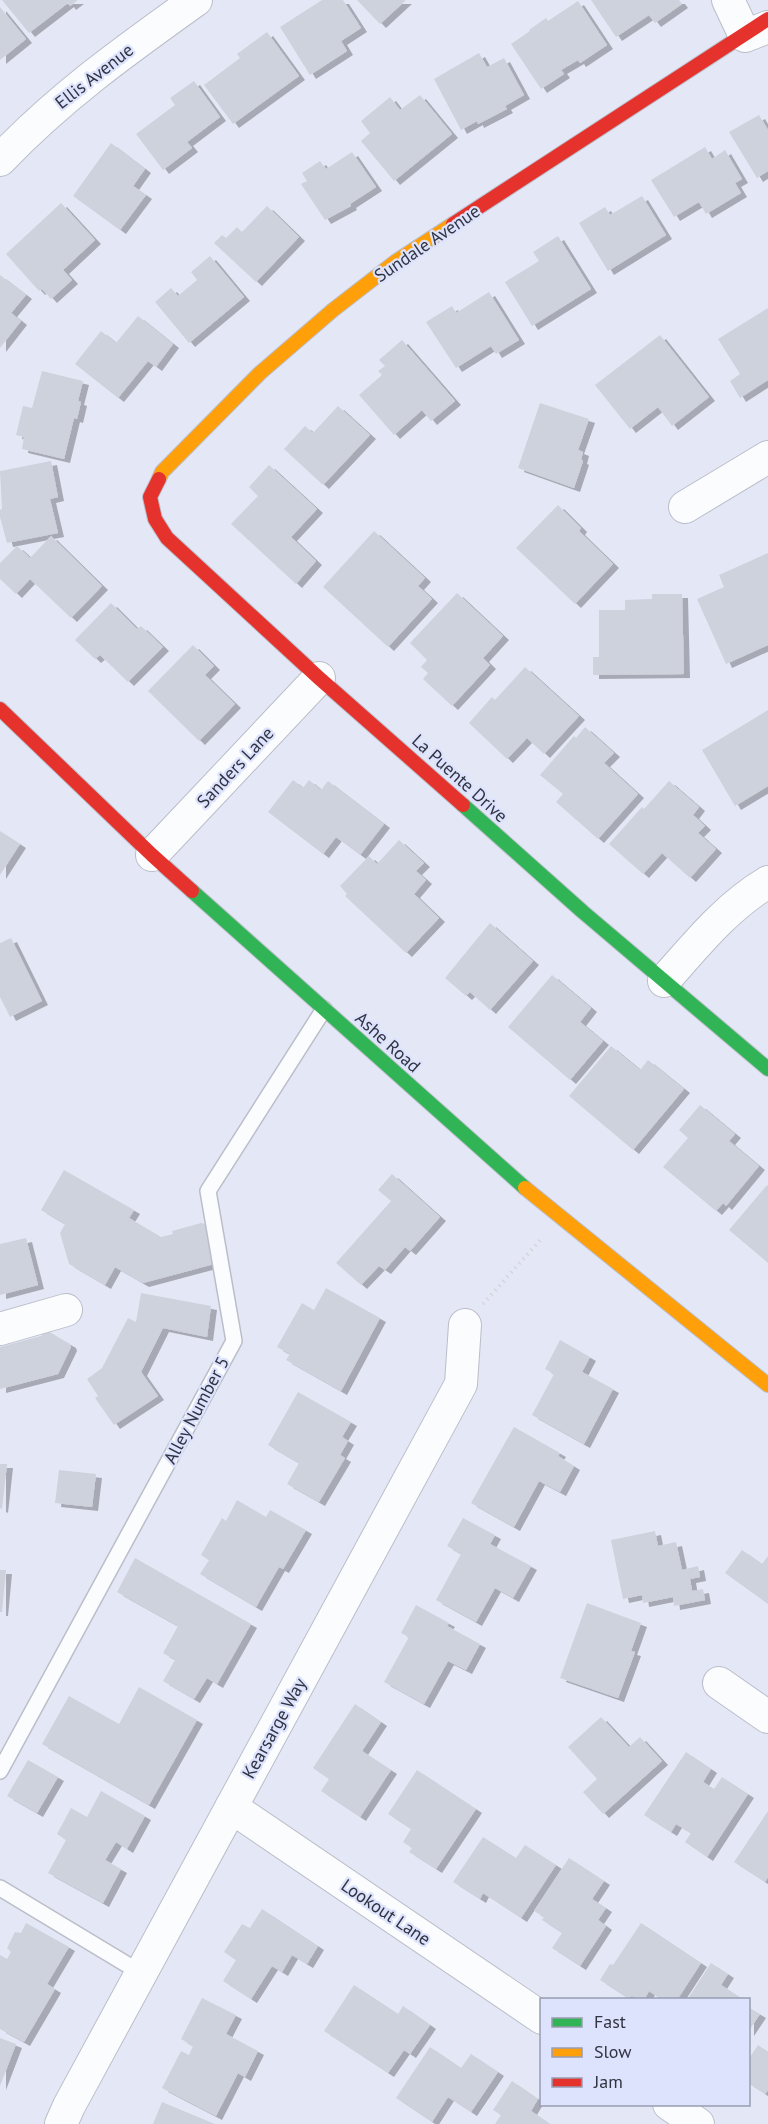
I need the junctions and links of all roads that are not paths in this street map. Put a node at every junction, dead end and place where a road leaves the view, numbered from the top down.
1 (196, 0) edge
2 (728, 0) edge
3 (760, 27) edge
4 (0, 160) edge
5 (768, 457) edge
6 (150, 497) joint
7 (685, 507) dead end
8 (319, 678) junction
9 (0, 709) edge
10 (152, 855) junction
11 (768, 882) edge
12 (664, 981) junction
13 (324, 1009) junction
14 (768, 1070) edge
15 (66, 1310) dead end
16 (465, 1325) road end
17 (0, 1329) edge
18 (768, 1385) edge
19 (719, 1683) dead end
20 (768, 1717) edge
21 (0, 1771) edge
22 (231, 1807) junction
23 (0, 1888) edge
24 (141, 1973) junction
25 (540, 2017) edge
26 (672, 2106) edge
27 (61, 2124) edge
28 (698, 2124) edge

1 - 4 street, Ellis Avenue
2 - 3 street
3 - 6 street, Sundale Avenue
5 - 7 street
6 - 8 street, La Puente Drive
8 - 10 street, Sanders Lane
8 - 12 street, La Puente Drive
9 - 10 street, Ashe Road
10 - 13 street, Ashe Road
11 - 12 street
12 - 14 street, La Puente Drive
13 - 18 street, Ashe Road
13 - 21 lane, Alley Number 5
15 - 17 street
16 - 22 street, Kearsarge Way
19 - 20 street
22 - 24 street, Kearsarge Way
22 - 25 street, Lookout Lane
23 - 24 lane
24 - 27 street, Kearsarge Way
26 - 28 street

